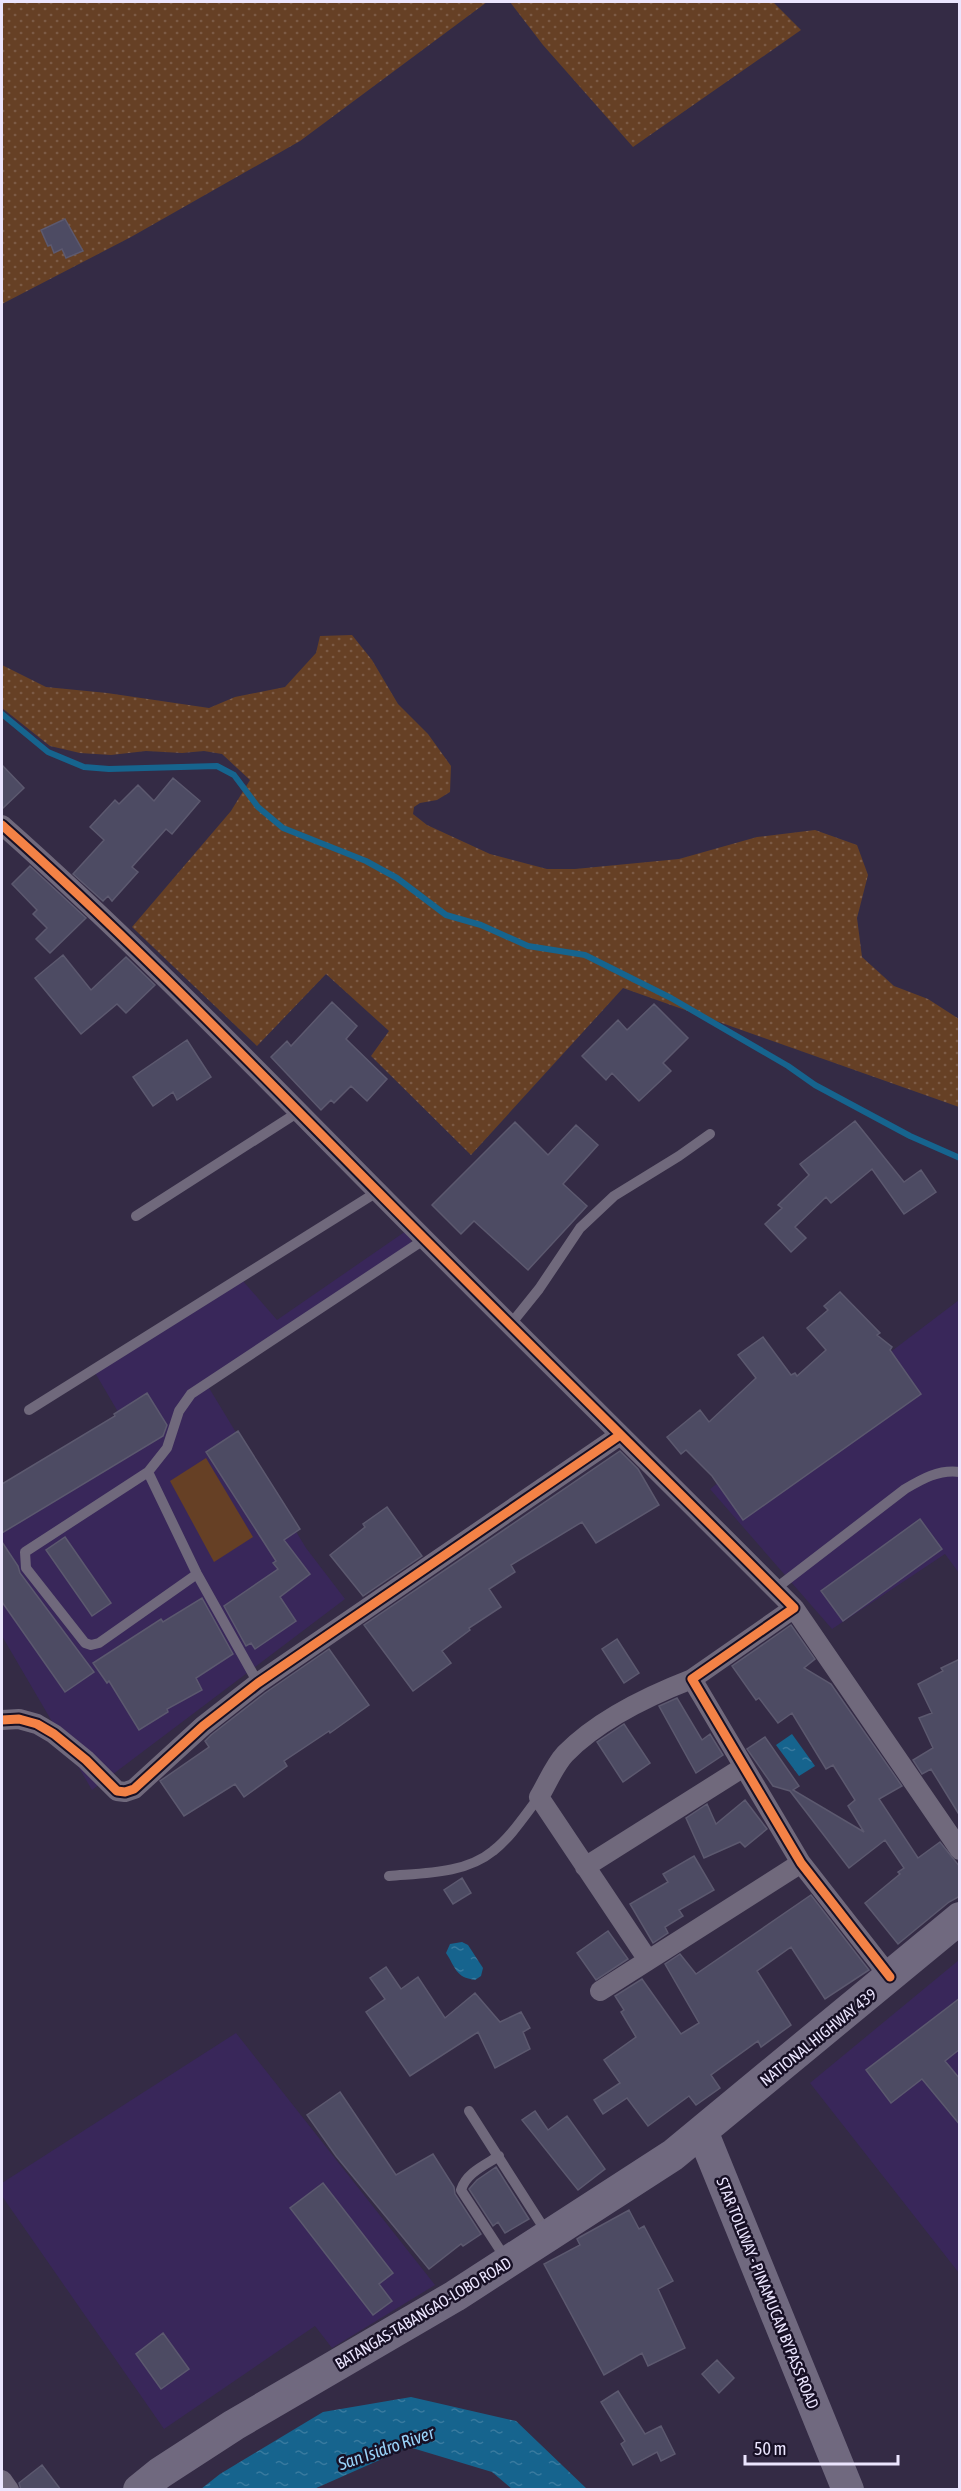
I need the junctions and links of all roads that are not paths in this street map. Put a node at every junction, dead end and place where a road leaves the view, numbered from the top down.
1 (2, 825) edge
2 (300, 1111) junction
3 (710, 1134) dead end
4 (377, 1192) junction
5 (136, 1216) dead end
6 (425, 1239) junction
7 (510, 1325) junction
8 (29, 1410) dead end
9 (620, 1435) junction
10 (148, 1472) junction
11 (960, 1472) edge
12 (197, 1574) junction
13 (775, 1588) junction
14 (794, 1608) junction
15 (692, 1679) junction
16 (258, 1683) junction
17 (2, 1720) edge
18 (742, 1768) junction
19 (539, 1797) junction
20 (960, 1850) edge
21 (801, 1863) junction
22 (585, 1867) junction
23 (389, 1876) dead end
24 (960, 1918) edge
25 (648, 1960) junction
26 (890, 1977) junction
27 (600, 1991) dead end
28 (469, 2111) dead end
29 (702, 2131) junction
30 (499, 2156) junction
31 (548, 2235) junction
32 (508, 2262) junction
33 (2, 2480) edge
34 (9, 2490) edge
35 (139, 2490) edge
36 (848, 2490) edge

1 - 2 street
2 - 4 street
2 - 5 lane
3 - 7 lane
4 - 6 street
4 - 8 lane
6 - 7 street
6 - 10 lane
7 - 9 street
9 - 13 street
9 - 16 street
10 - 12 lane
10 - 12 lane
11 - 13 lane
12 - 16 lane
13 - 14 street
14 - 15 street
14 - 20 street
15 - 18 street
15 - 19 street
16 - 17 street
18 - 21 street
18 - 22 street
19 - 22 street
19 - 23 lane
21 - 25 street
21 - 26 street
22 - 25 street
24 - 26 main road, NATIONAL HIGHWAY 439
25 - 27 street
26 - 29 main road, NATIONAL HIGHWAY 439
28 - 30 lane
29 - 31 main road, BATANGAS-TABANGAO-LOBO ROAD
29 - 36 main road, STAR TOLLWAY - PINAMUCAN BYPASS ROAD
30 - 31 lane
30 - 32 lane
31 - 32 main road, BATANGAS-TABANGAO-LOBO ROAD
32 - 35 main road, BATANGAS-TABANGAO-LOBO ROAD
33 - 34 street

